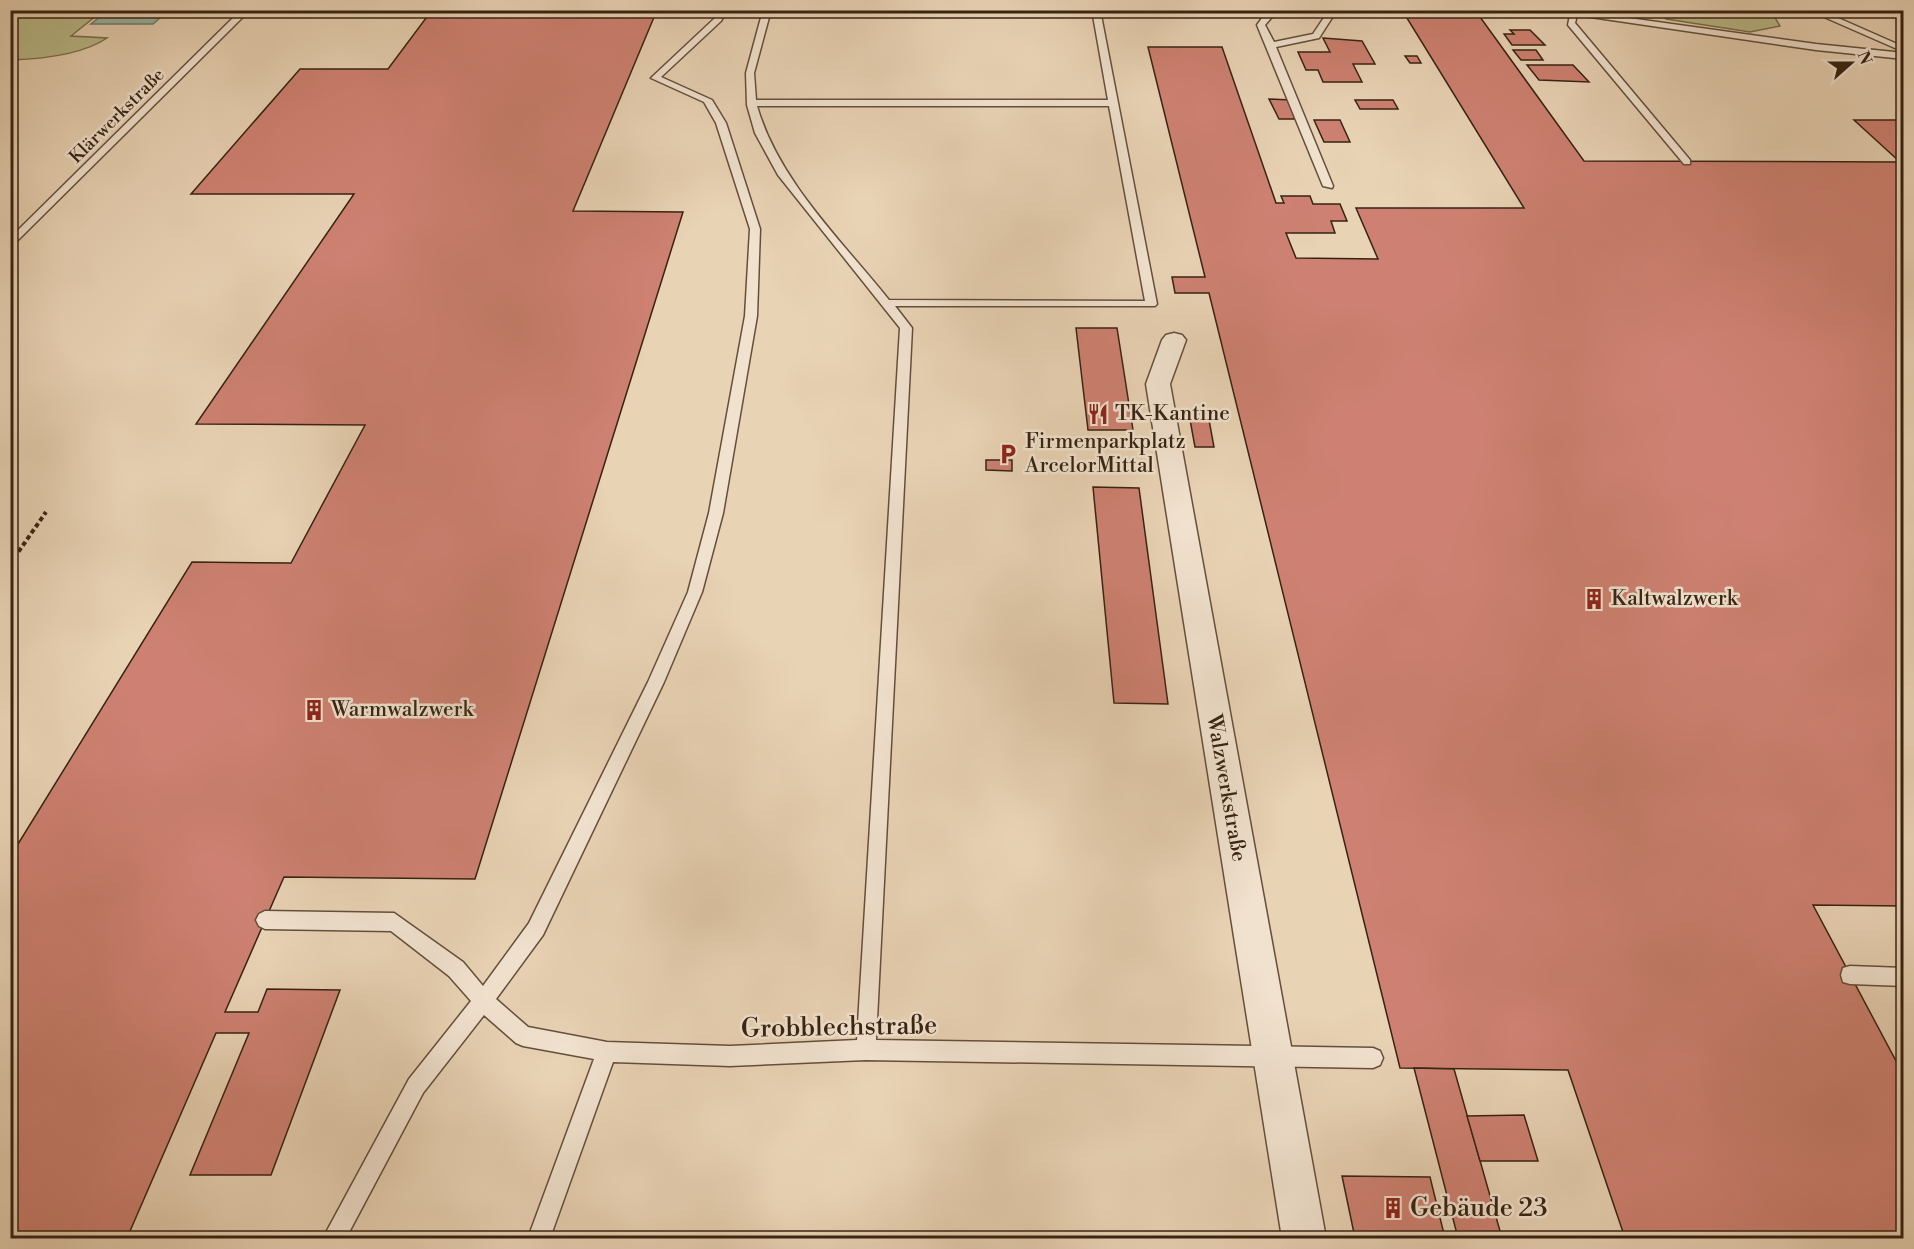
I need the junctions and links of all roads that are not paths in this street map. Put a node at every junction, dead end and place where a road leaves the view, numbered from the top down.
1 (246, 10) edge
2 (723, 10) edge
3 (766, 10) edge
4 (1096, 10) edge
5 (1281, 10) edge
6 (1333, 10) edge
7 (1812, 10) edge
8 (1571, 11) edge
9 (1271, 45) junction
10 (1904, 50) edge
11 (1904, 56) edge
12 (752, 103) junction
13 (1113, 103) junction
14 (1687, 162) dead end
15 (1329, 186) dead end
16 (10, 245) edge
17 (886, 303) junction
18 (1174, 340) dead end
19 (265, 920) dead end
20 (1850, 975) dead end
21 (1904, 977) edge
22 (483, 1001) junction
23 (866, 1050) junction
24 (607, 1052) junction
25 (1272, 1057) junction
26 (1373, 1059) dead end
27 (334, 1239) edge
28 (539, 1239) edge
29 (1304, 1239) edge

1 - 16 lane, Klärwerkstraße
2 - 22 lane
3 - 12 lane
4 - 13 lane
5 - 9 lane
6 - 9 lane
7 - 10 lane
8 - 11 lane
8 - 14 lane
9 - 15 lane
12 - 13 lane
12 - 17 lane
13 - 17 lane
17 - 23 lane
18 - 25 street, Walzwerkstraße
19 - 22 lane, Grobblechstraße
20 - 21 lane
22 - 24 lane, Grobblechstraße
22 - 27 lane
23 - 24 lane, Grobblechstraße
23 - 25 lane, Grobblechstraße
24 - 28 lane
25 - 26 lane, Grobblechstraße
25 - 29 street, Walzwerkstraße

